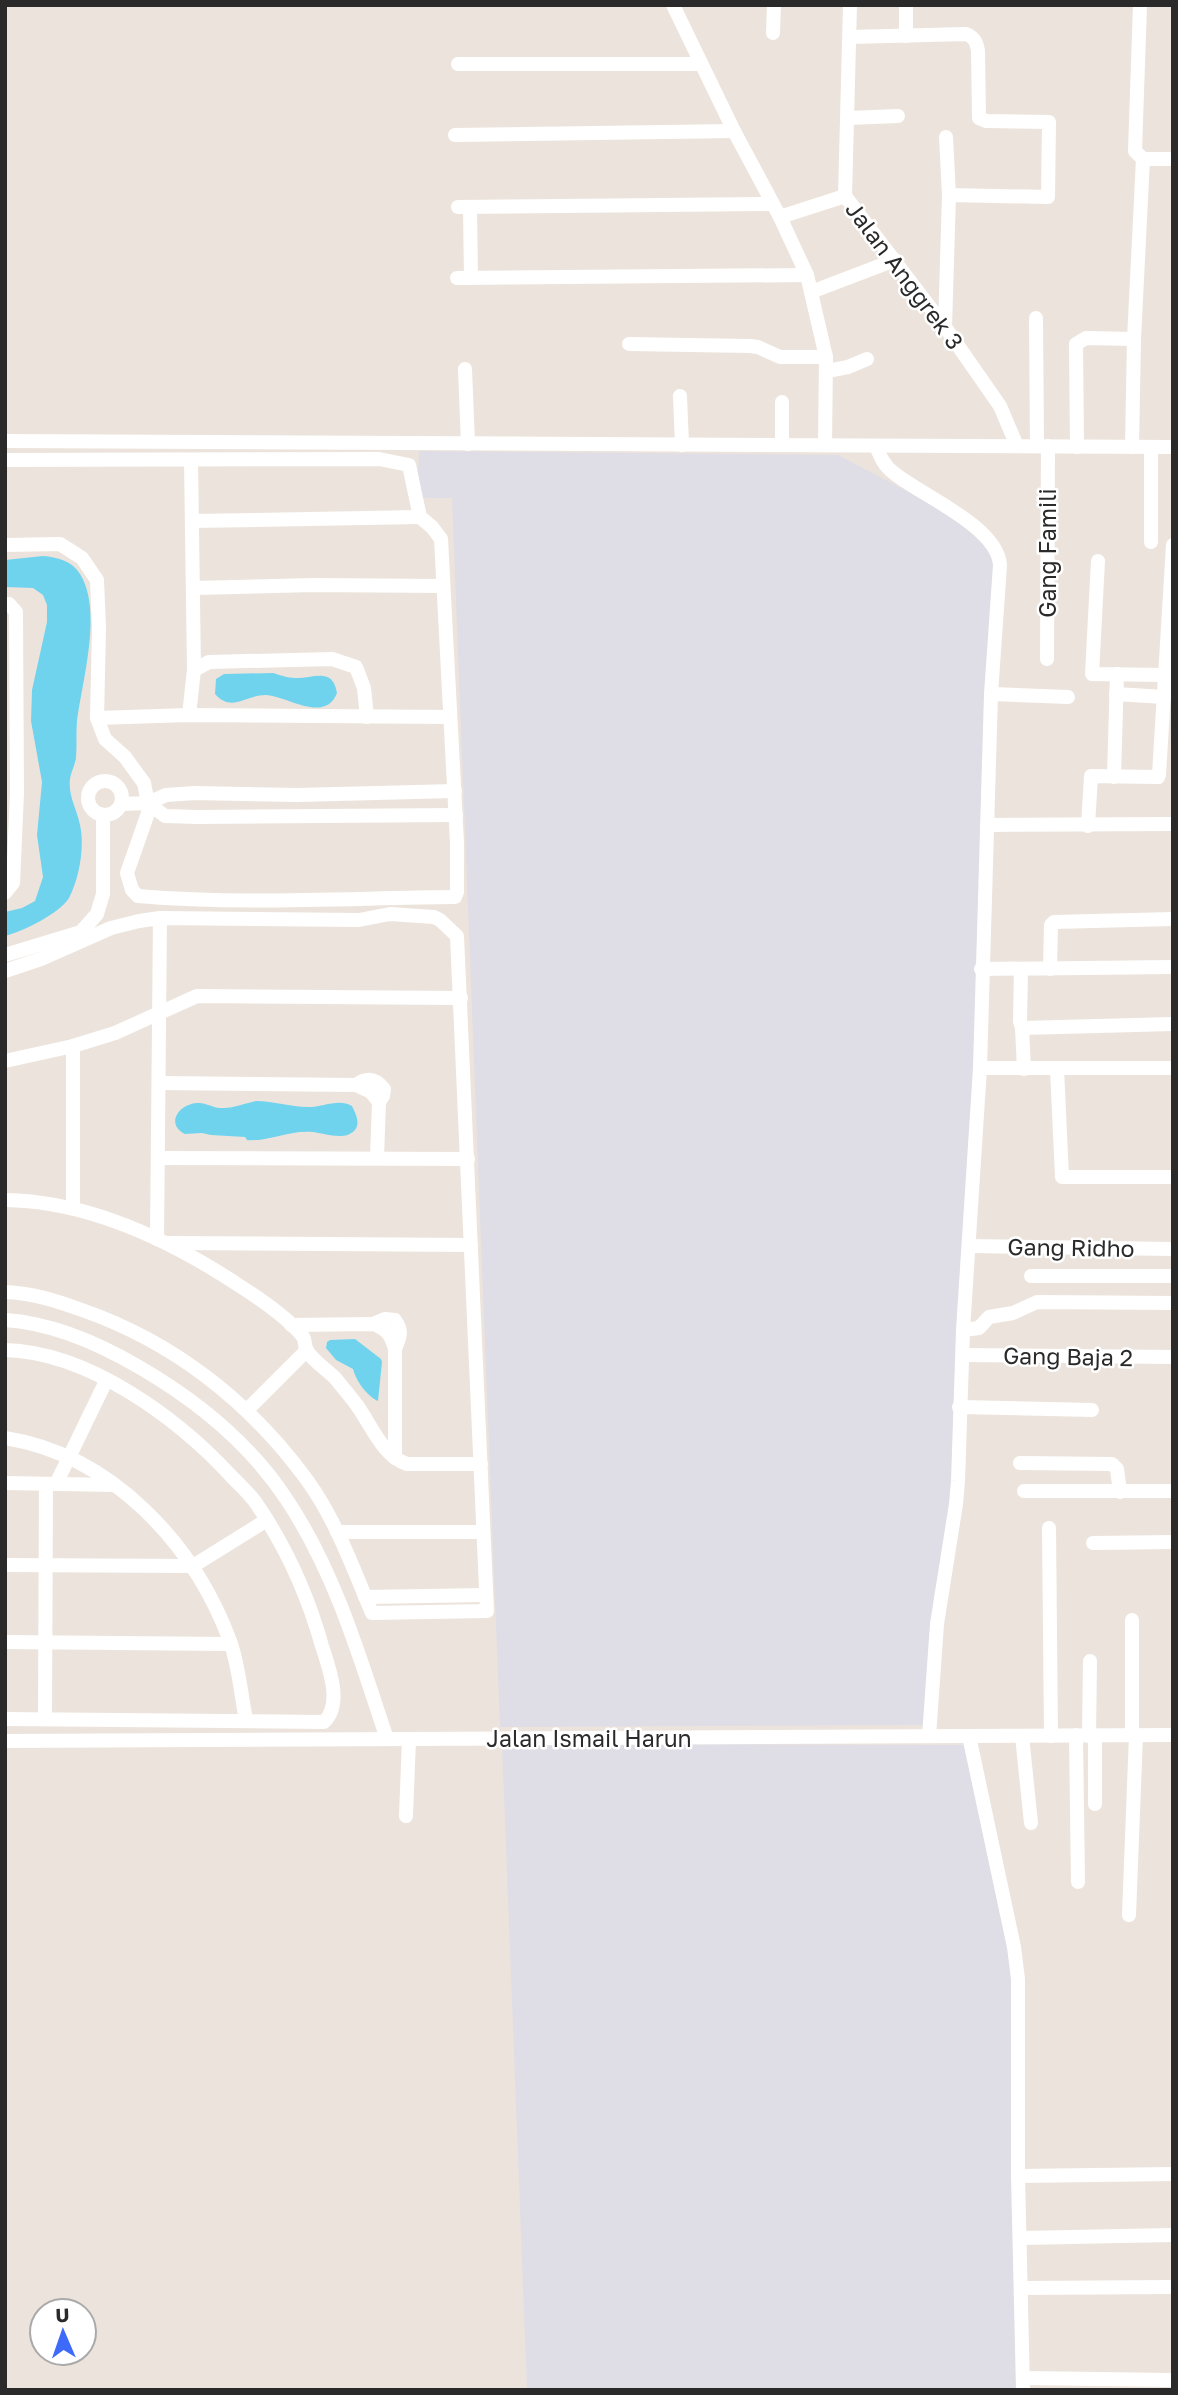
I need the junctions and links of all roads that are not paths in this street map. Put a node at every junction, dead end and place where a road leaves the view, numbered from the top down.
1 (673, 5) edge
2 (774, 5) edge
3 (850, 5) edge
4 (906, 5) edge
5 (1140, 5) edge
6 (773, 33) dead end
7 (906, 36) junction
8 (850, 37) junction
9 (458, 64) dead end
10 (701, 64) junction
11 (898, 116) dead end
12 (848, 118) junction
13 (734, 131) junction
14 (455, 135) dead end
15 (946, 137) dead end
16 (1143, 159) junction
17 (1173, 159) edge
18 (949, 195) junction
19 (845, 196) junction
20 (777, 210) junction
21 (895, 260) junction
22 (807, 275) junction
23 (811, 292) junction
24 (1036, 317) dead end
25 (945, 327) junction
26 (1134, 339) junction
27 (629, 344) dead end
28 (867, 359) dead end
29 (826, 364) junction
30 (465, 369) dead end
31 (680, 396) dead end
32 (782, 402) dead end
33 (5, 441) edge
34 (468, 444) junction
35 (682, 445) junction
36 (782, 445) junction
37 (825, 445) junction
38 (876, 446) junction
39 (1017, 446) junction
40 (1043, 446) junction
41 (1077, 447) junction
42 (1132, 447) junction
43 (1151, 447) junction
44 (1173, 447) edge
45 (5, 460) edge
46 (191, 460) junction
47 (420, 517) junction
48 (192, 521) junction
49 (1151, 542) dead end
50 (5, 545) edge
51 (1173, 545) edge
52 (1098, 561) dead end
53 (442, 586) junction
54 (193, 588) junction
55 (5, 604) edge
56 (1046, 659) dead end
57 (194, 670) junction
58 (1117, 674) junction
59 (1164, 675) junction
60 (991, 694) junction
61 (1116, 694) junction
62 (1164, 696) junction
63 (1068, 697) dead end
64 (10, 704) edge
65 (189, 715) junction
66 (367, 717) junction
67 (450, 717) junction
68 (97, 719) junction
69 (1114, 776) junction
70 (455, 791) junction
71 (11, 793) edge
72 (148, 803) junction
73 (121, 804) junction
74 (456, 815) junction
75 (103, 817) junction
76 (1173, 824) edge
77 (987, 825) junction
78 (1088, 826) junction
79 (5, 893) edge
80 (160, 918) junction
81 (1173, 919) edge
82 (5, 955) edge
83 (1173, 967) edge
84 (981, 969) junction
85 (1051, 969) junction
86 (1021, 970) junction
87 (5, 971) edge
88 (461, 998) junction
89 (159, 1013) junction
90 (1173, 1024) edge
91 (1023, 1028) junction
92 (73, 1046) junction
93 (5, 1061) edge
94 (980, 1068) junction
95 (1173, 1068) edge
96 (1024, 1069) junction
97 (1057, 1069) junction
98 (159, 1083) junction
99 (158, 1158) junction
100 (377, 1158) junction
101 (468, 1159) junction
102 (1173, 1177) edge
103 (5, 1200) edge
104 (73, 1208) junction
105 (161, 1241) junction
106 (471, 1245) junction
107 (979, 1246) junction
108 (1173, 1249) edge
109 (1031, 1276) dead end
110 (1173, 1276) edge
111 (5, 1292) edge
112 (1173, 1303) edge
113 (5, 1320) edge
114 (291, 1325) junction
115 (971, 1329) junction
116 (5, 1350) edge
117 (307, 1350) junction
118 (963, 1355) junction
119 (1173, 1357) edge
120 (106, 1381) junction
121 (959, 1407) junction
122 (247, 1410) junction
123 (1092, 1410) dead end
124 (5, 1438) edge
125 (68, 1458) junction
126 (395, 1458) junction
127 (1020, 1463) dead end
128 (481, 1464) junction
129 (5, 1483) edge
130 (51, 1484) junction
131 (116, 1485) junction
132 (1024, 1492) dead end
133 (1120, 1492) junction
134 (1173, 1492) edge
135 (267, 1520) junction
136 (1049, 1528) dead end
137 (337, 1532) junction
138 (483, 1532) junction
139 (1173, 1542) edge
140 (1093, 1543) dead end
141 (5, 1565) edge
142 (46, 1565) junction
143 (193, 1566) junction
144 (1132, 1620) dead end
145 (5, 1642) edge
146 (46, 1642) junction
147 (231, 1644) junction
148 (1090, 1661) dead end
149 (5, 1719) edge
150 (45, 1719) junction
151 (246, 1720) junction
152 (1087, 1735) junction
153 (1134, 1735) junction
154 (1173, 1735) edge
155 (929, 1736) junction
156 (969, 1736) junction
157 (1022, 1736) junction
158 (1051, 1736) junction
159 (387, 1739) junction
160 (409, 1739) junction
161 (5, 1741) edge
162 (1096, 1804) dead end
163 (406, 1816) dead end
164 (1031, 1823) dead end
165 (1078, 1882) dead end
166 (1129, 1915) dead end
167 (1173, 2174) edge
168 (1018, 2176) junction
169 (1173, 2235) edge
170 (1020, 2238) junction
171 (1173, 2287) edge
172 (1021, 2288) junction
173 (1173, 2380) edge
174 (1023, 2384) edge

1 - 10 street
2 - 6 street
3 - 8 street, Jalan Anggrek 3
4 - 7 street
5 - 16 street
7 - 8 street
7 - 18 street
8 - 12 street, Jalan Anggrek 3
9 - 10 street
10 - 13 street
11 - 12 street
12 - 19 street, Jalan Anggrek 3
13 - 14 street
13 - 20 street
15 - 18 street
16 - 17 street
16 - 26 street
18 - 25 street
19 - 20 street
19 - 21 street, Jalan Anggrek 3
20 - 22 street
20 - 22 street
21 - 23 street
21 - 25 street, Jalan Anggrek 3
22 - 23 street
23 - 29 street
24 - 40 street, Gang Famili
25 - 39 street, Jalan Anggrek 3
26 - 41 street
26 - 42 street
27 - 29 street
28 - 29 street
29 - 37 street
30 - 34 street
31 - 35 street
32 - 36 street
33 - 34 street
34 - 35 street
35 - 36 street
36 - 37 street
37 - 38 street
38 - 39 street
38 - 60 street
39 - 40 street
40 - 41 street
40 - 56 street, Gang Famili
41 - 42 street
42 - 43 street
43 - 44 street
43 - 49 street
45 - 46 street
46 - 47 street
46 - 48 street
47 - 48 street
47 - 53 street
48 - 54 street
50 - 68 street
51 - 59 street
52 - 58 street
53 - 54 street
53 - 67 street
54 - 57 street
55 - 64 street
57 - 65 street
57 - 66 street
58 - 59 street
58 - 61 street
59 - 62 street
60 - 63 street
60 - 77 street
61 - 62 street
61 - 69 street
62 - 69 street
64 - 71 street
65 - 66 street
65 - 68 street
66 - 67 street
67 - 70 street
68 - 72 street
69 - 78 street
70 - 72 street
70 - 74 street
71 - 79 street
72 - 73 street
72 - 74 street
72 - 74 street
73 - 75 street
73 - 75 street
75 - 82 street
76 - 78 street
77 - 78 street
77 - 84 street
80 - 87 street
80 - 88 street
80 - 89 street
81 - 85 street
83 - 85 street
84 - 86 street
84 - 94 street
85 - 86 street
86 - 91 street
88 - 89 street
88 - 101 street
89 - 92 street
89 - 98 street
90 - 91 street
91 - 96 street
92 - 93 street
92 - 104 street
94 - 96 street
94 - 107 street
95 - 97 street
96 - 97 street
97 - 102 street
98 - 99 street
98 - 100 street
99 - 100 street
99 - 105 street
100 - 101 street
101 - 106 street
103 - 104 street
104 - 105 street
105 - 106 street
105 - 114 street
106 - 128 street
107 - 108 street, Gang Ridho
107 - 115 street
109 - 110 street
111 - 122 street
112 - 115 street
113 - 159 street
114 - 117 street
114 - 126 street
115 - 118 street
116 - 120 street
117 - 122 street
117 - 126 street
118 - 119 street, Gang Baja 2
118 - 121 street
120 - 125 street
120 - 135 street
121 - 123 street
121 - 155 street
122 - 137 street
124 - 125 street
125 - 130 street
125 - 131 street
126 - 128 street
127 - 133 street
128 - 138 street
129 - 130 street
130 - 131 street
130 - 142 street
131 - 143 street
132 - 133 street
133 - 134 street
135 - 143 street
135 - 151 street
136 - 158 street
137 - 138 street
137 - 138 street
139 - 140 street
141 - 142 street
142 - 143 street
142 - 146 street
143 - 147 street
144 - 153 street
145 - 146 street
146 - 147 street
146 - 150 street
147 - 151 street
148 - 152 street
149 - 150 street
150 - 151 street
152 - 153 street, Jalan Ismail Harun
152 - 158 street, Jalan Ismail Harun
152 - 162 street
152 - 165 street
153 - 154 street, Jalan Ismail Harun
153 - 166 street
155 - 156 street, Jalan Ismail Harun
155 - 160 street, Jalan Ismail Harun
156 - 157 street, Jalan Ismail Harun
156 - 168 street
157 - 158 street, Jalan Ismail Harun
157 - 164 street
159 - 160 street, Jalan Ismail Harun
159 - 161 street, Jalan Ismail Harun
160 - 163 street
167 - 168 street
168 - 170 street
169 - 170 street
170 - 172 street
171 - 172 street
172 - 174 street
173 - 174 street

